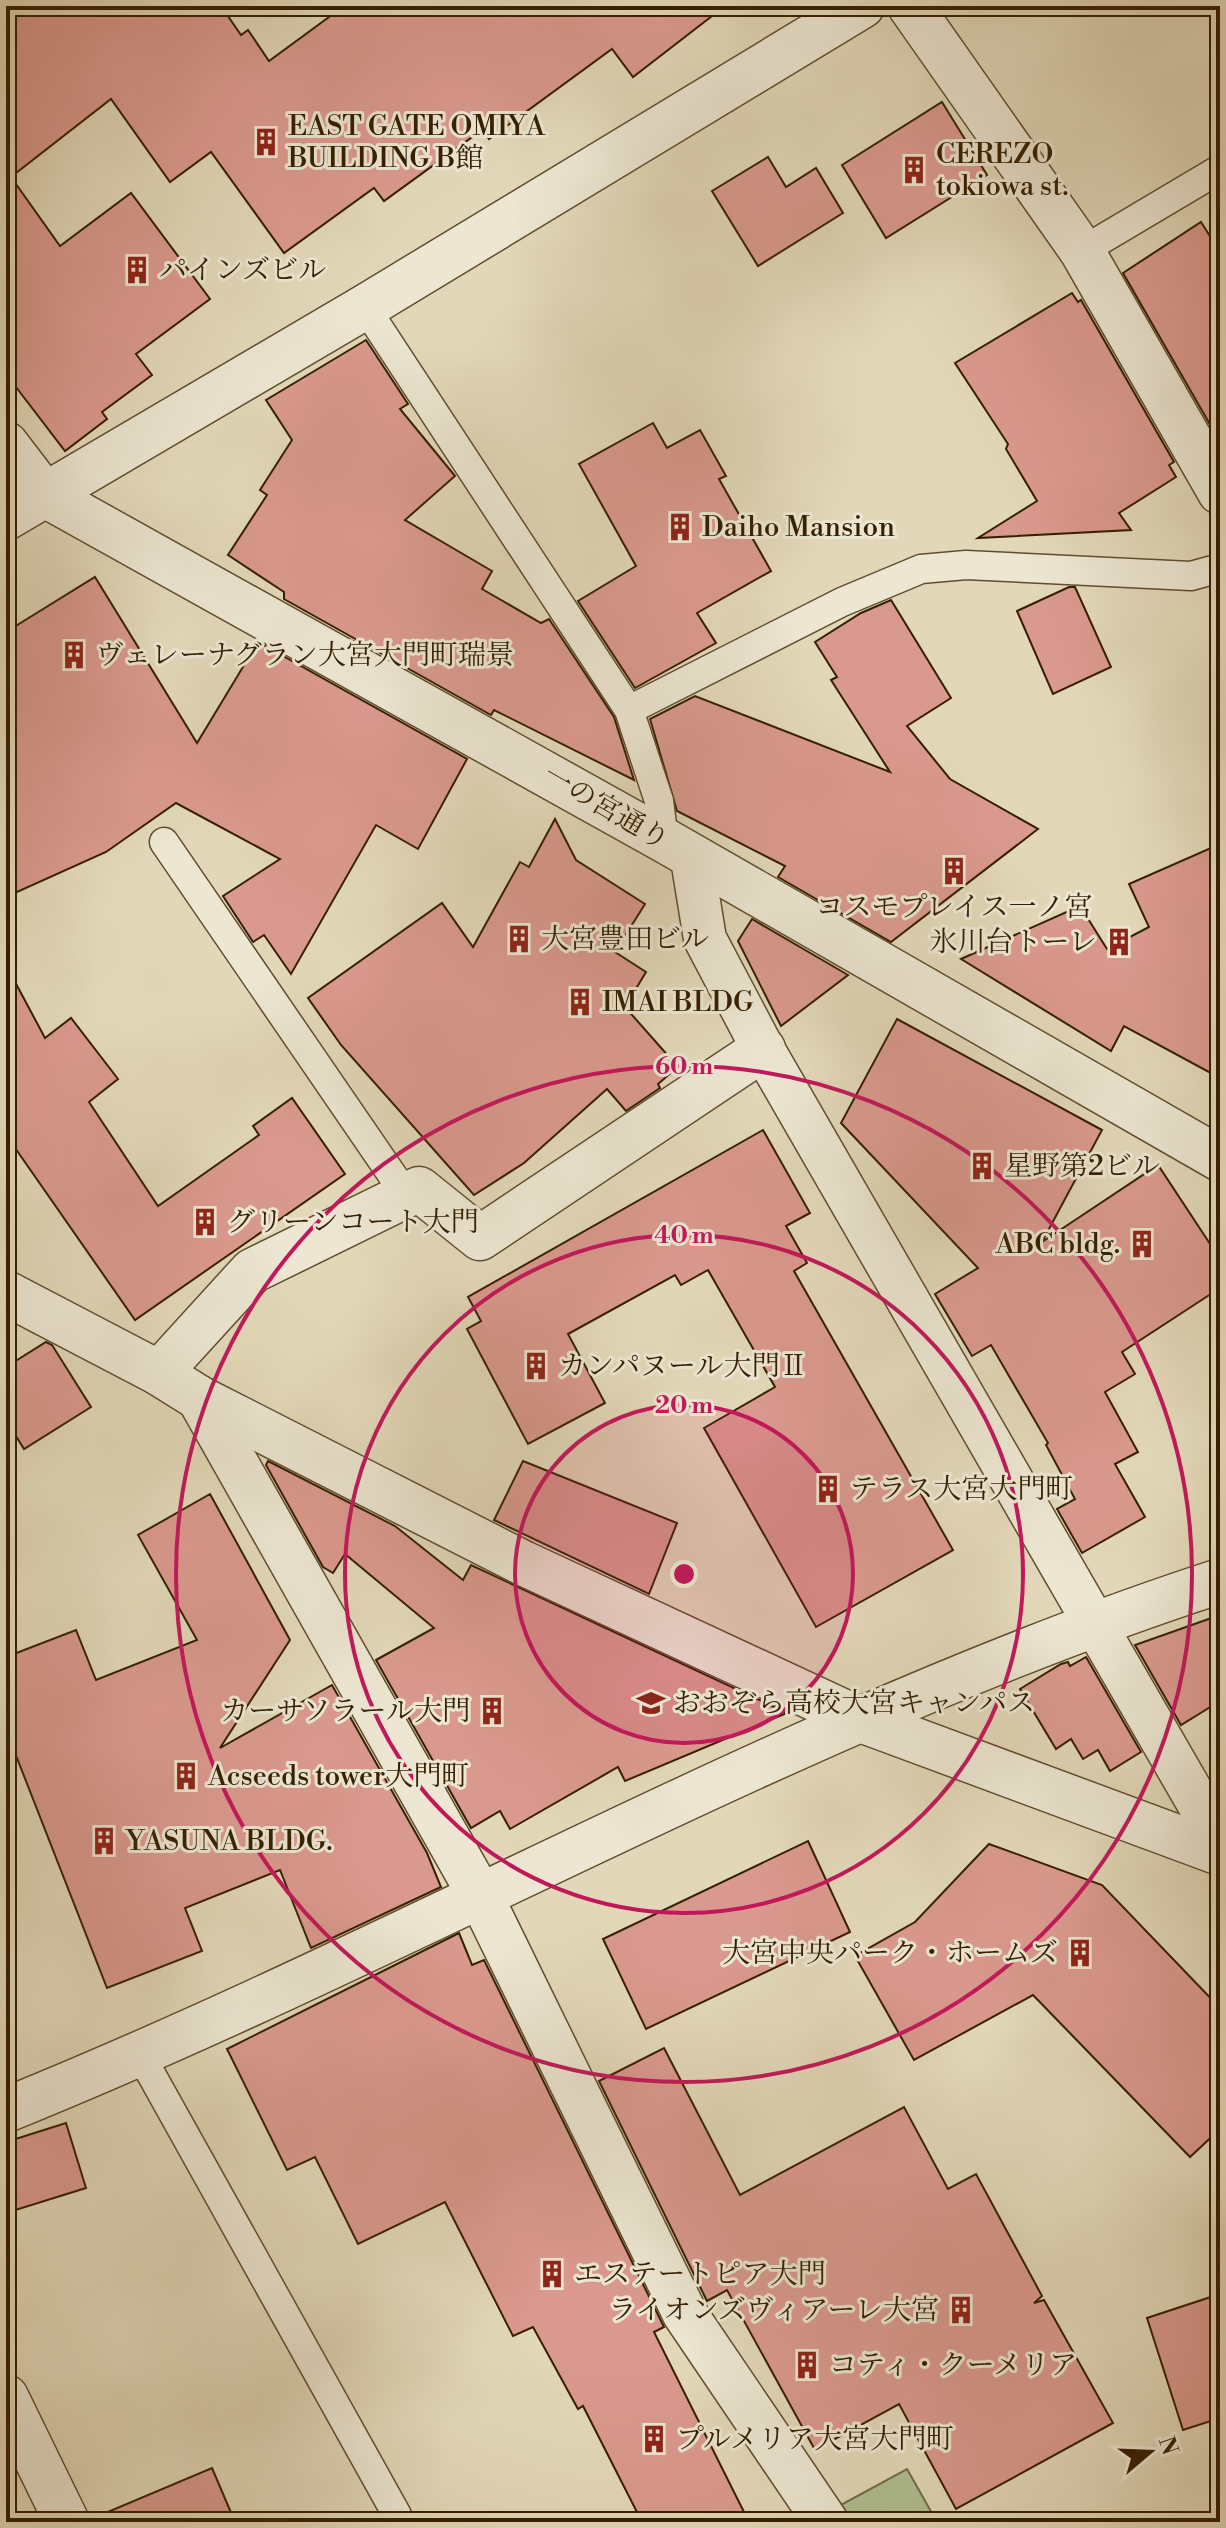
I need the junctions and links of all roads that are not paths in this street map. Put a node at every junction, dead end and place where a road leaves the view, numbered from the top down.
1 (862, 6) edge
2 (910, 6) edge
3 (1220, 169) edge
4 (1082, 251) junction
5 (365, 307) junction
6 (6, 444) edge
7 (1220, 492) edge
8 (45, 495) junction
9 (6, 518) edge
10 (1220, 568) edge
11 (629, 710) junction
12 (164, 842) dead end
13 (678, 849) junction
14 (763, 1049) junction
15 (1210, 1141) edge
16 (406, 1195) junction
17 (6, 1293) edge
18 (159, 1373) junction
19 (199, 1398) junction
20 (1220, 1581) edge
21 (1094, 1622) junction
22 (861, 1720) junction
23 (1220, 1841) edge
24 (1220, 1853) edge
25 (481, 1897) junction
26 (141, 2056) junction
27 (6, 2110) edge
28 (6, 2397) edge
29 (397, 2515) dead end
30 (67, 2522) edge
31 (826, 2522) edge

1 - 5 street
2 - 4 street
3 - 4 lane
4 - 7 street
5 - 8 street
5 - 11 lane
6 - 8 street, 一の宮通り
8 - 9 street
8 - 13 street, 一の宮通り
10 - 11 lane
11 - 13 lane
12 - 16 lane
13 - 14 street
13 - 15 street, 一の宮通り
14 - 16 street
14 - 21 street
16 - 18 street
17 - 18 street
18 - 19 street
19 - 22 street
19 - 25 street
20 - 21 street
21 - 22 street
21 - 23 street
22 - 24 street
22 - 25 street
25 - 26 street
25 - 31 street
26 - 27 street
26 - 29 lane
28 - 30 street

